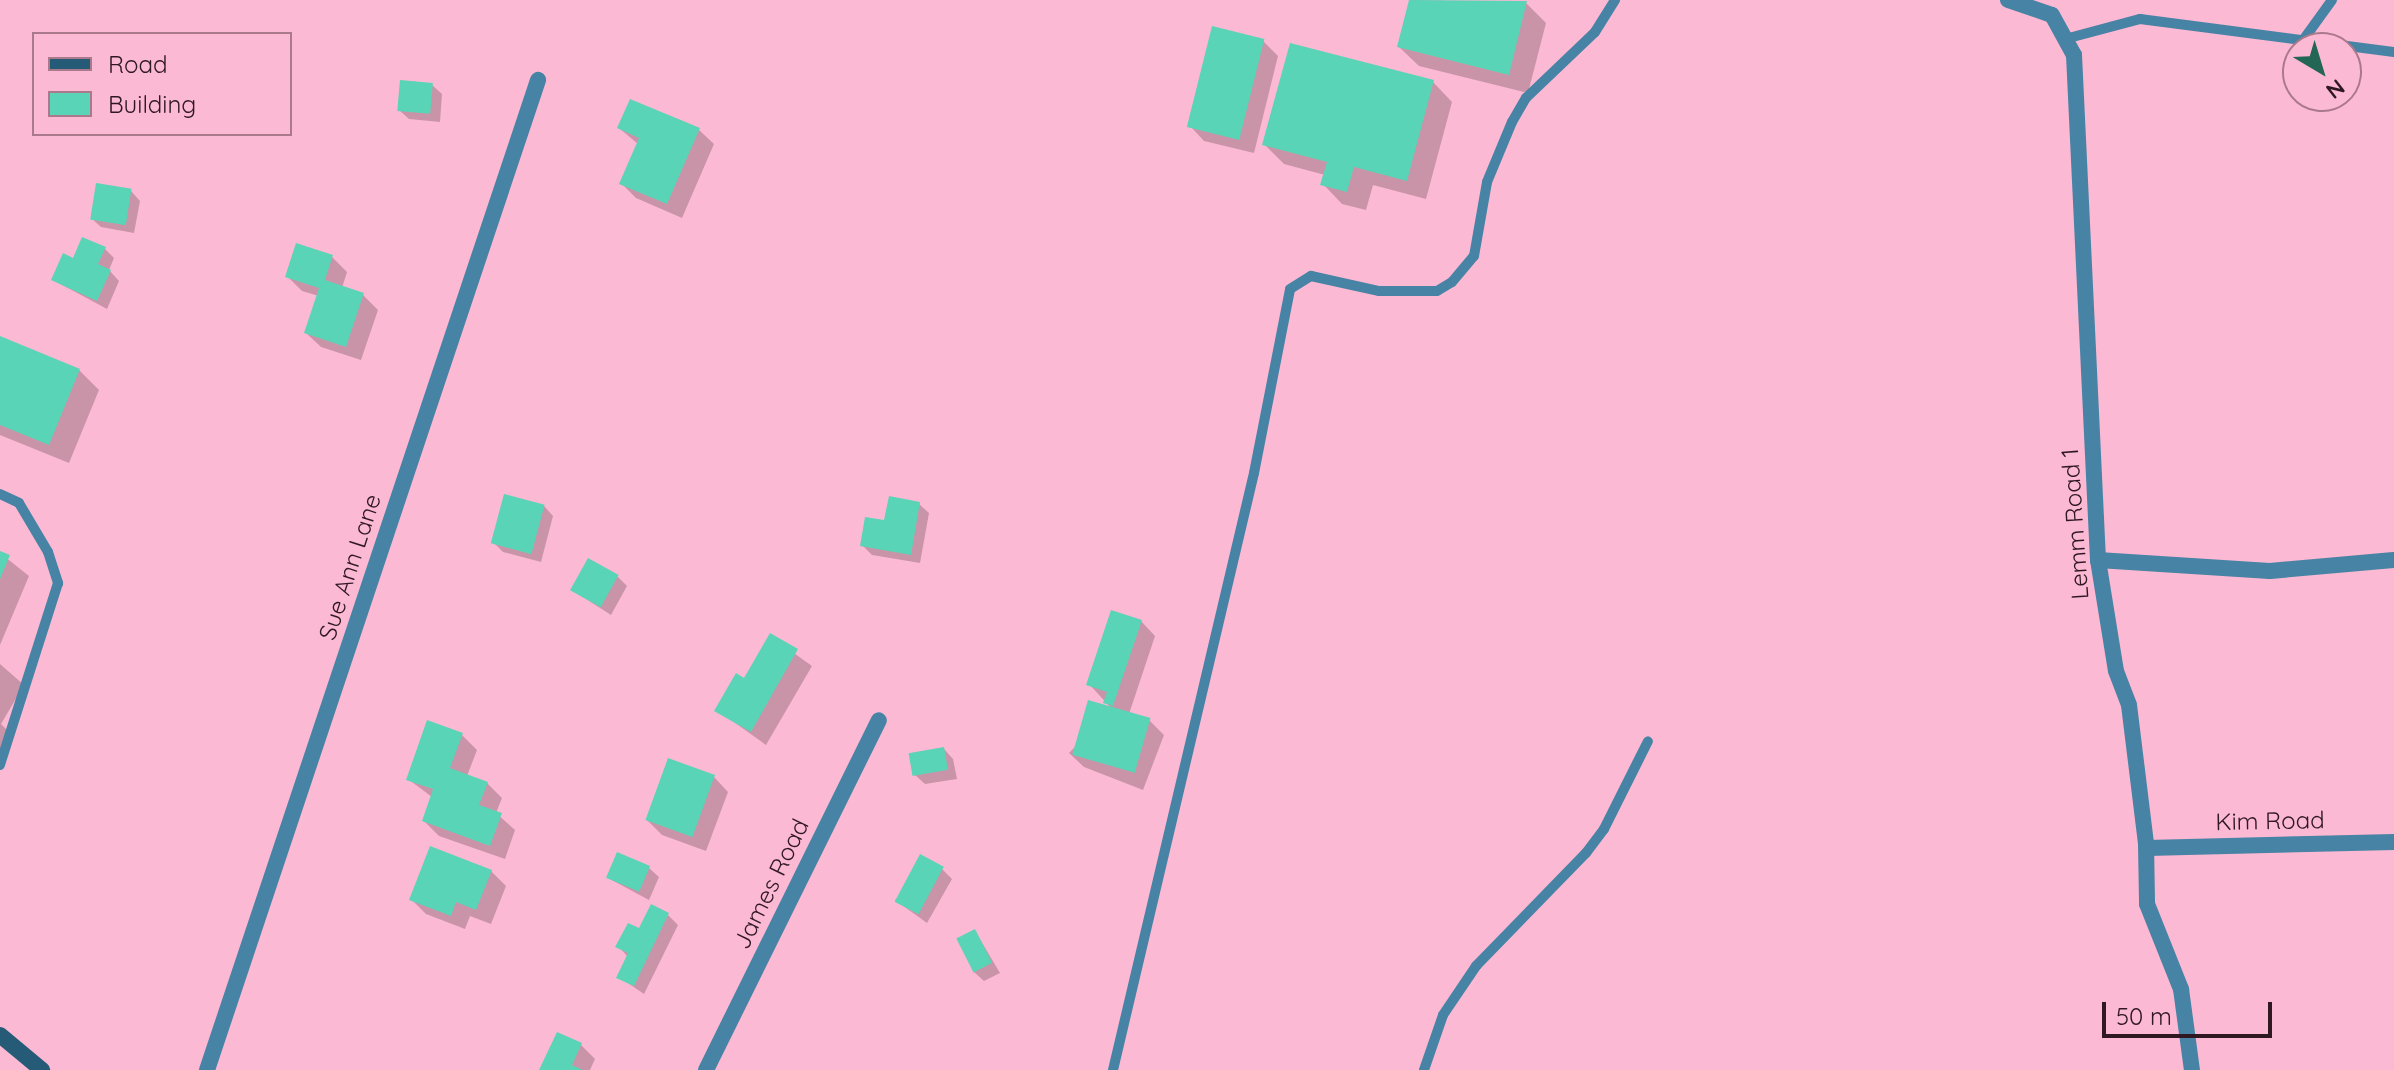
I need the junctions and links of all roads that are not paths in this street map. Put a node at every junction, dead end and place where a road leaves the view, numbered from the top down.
1 (1615, 0) edge
2 (2008, 0) edge
3 (2332, 0) edge
4 (2030, 2) edge
5 (2309, 32) edge
6 (2065, 39) junction
7 (2282, 40) edge
8 (2362, 49) edge
9 (2394, 52) edge
10 (538, 80) dead end
11 (0, 494) edge
12 (2098, 560) junction
13 (2394, 560) edge
14 (879, 720) dead end
15 (1648, 741) dead end
16 (0, 765) edge
17 (2394, 842) edge
18 (2147, 848) junction
19 (0, 1035) edge
20 (42, 1070) edge
21 (207, 1070) edge
22 (706, 1070) edge
23 (1113, 1070) edge
24 (1424, 1070) edge
25 (2192, 1070) edge

1 - 23 lane
2 - 4 street, Lemm Road 1
3 - 5 lane
4 - 6 street, Lemm Road 1
6 - 7 lane
6 - 12 street, Lemm Road 1
8 - 9 lane
10 - 21 street, Sue Ann Lane
11 - 16 lane
12 - 13 street
12 - 18 street, Lemm Road 1
14 - 22 street, James Road
15 - 24 lane
17 - 18 street, Kim Road
18 - 25 street, Lemm Road 1
19 - 20 main road

